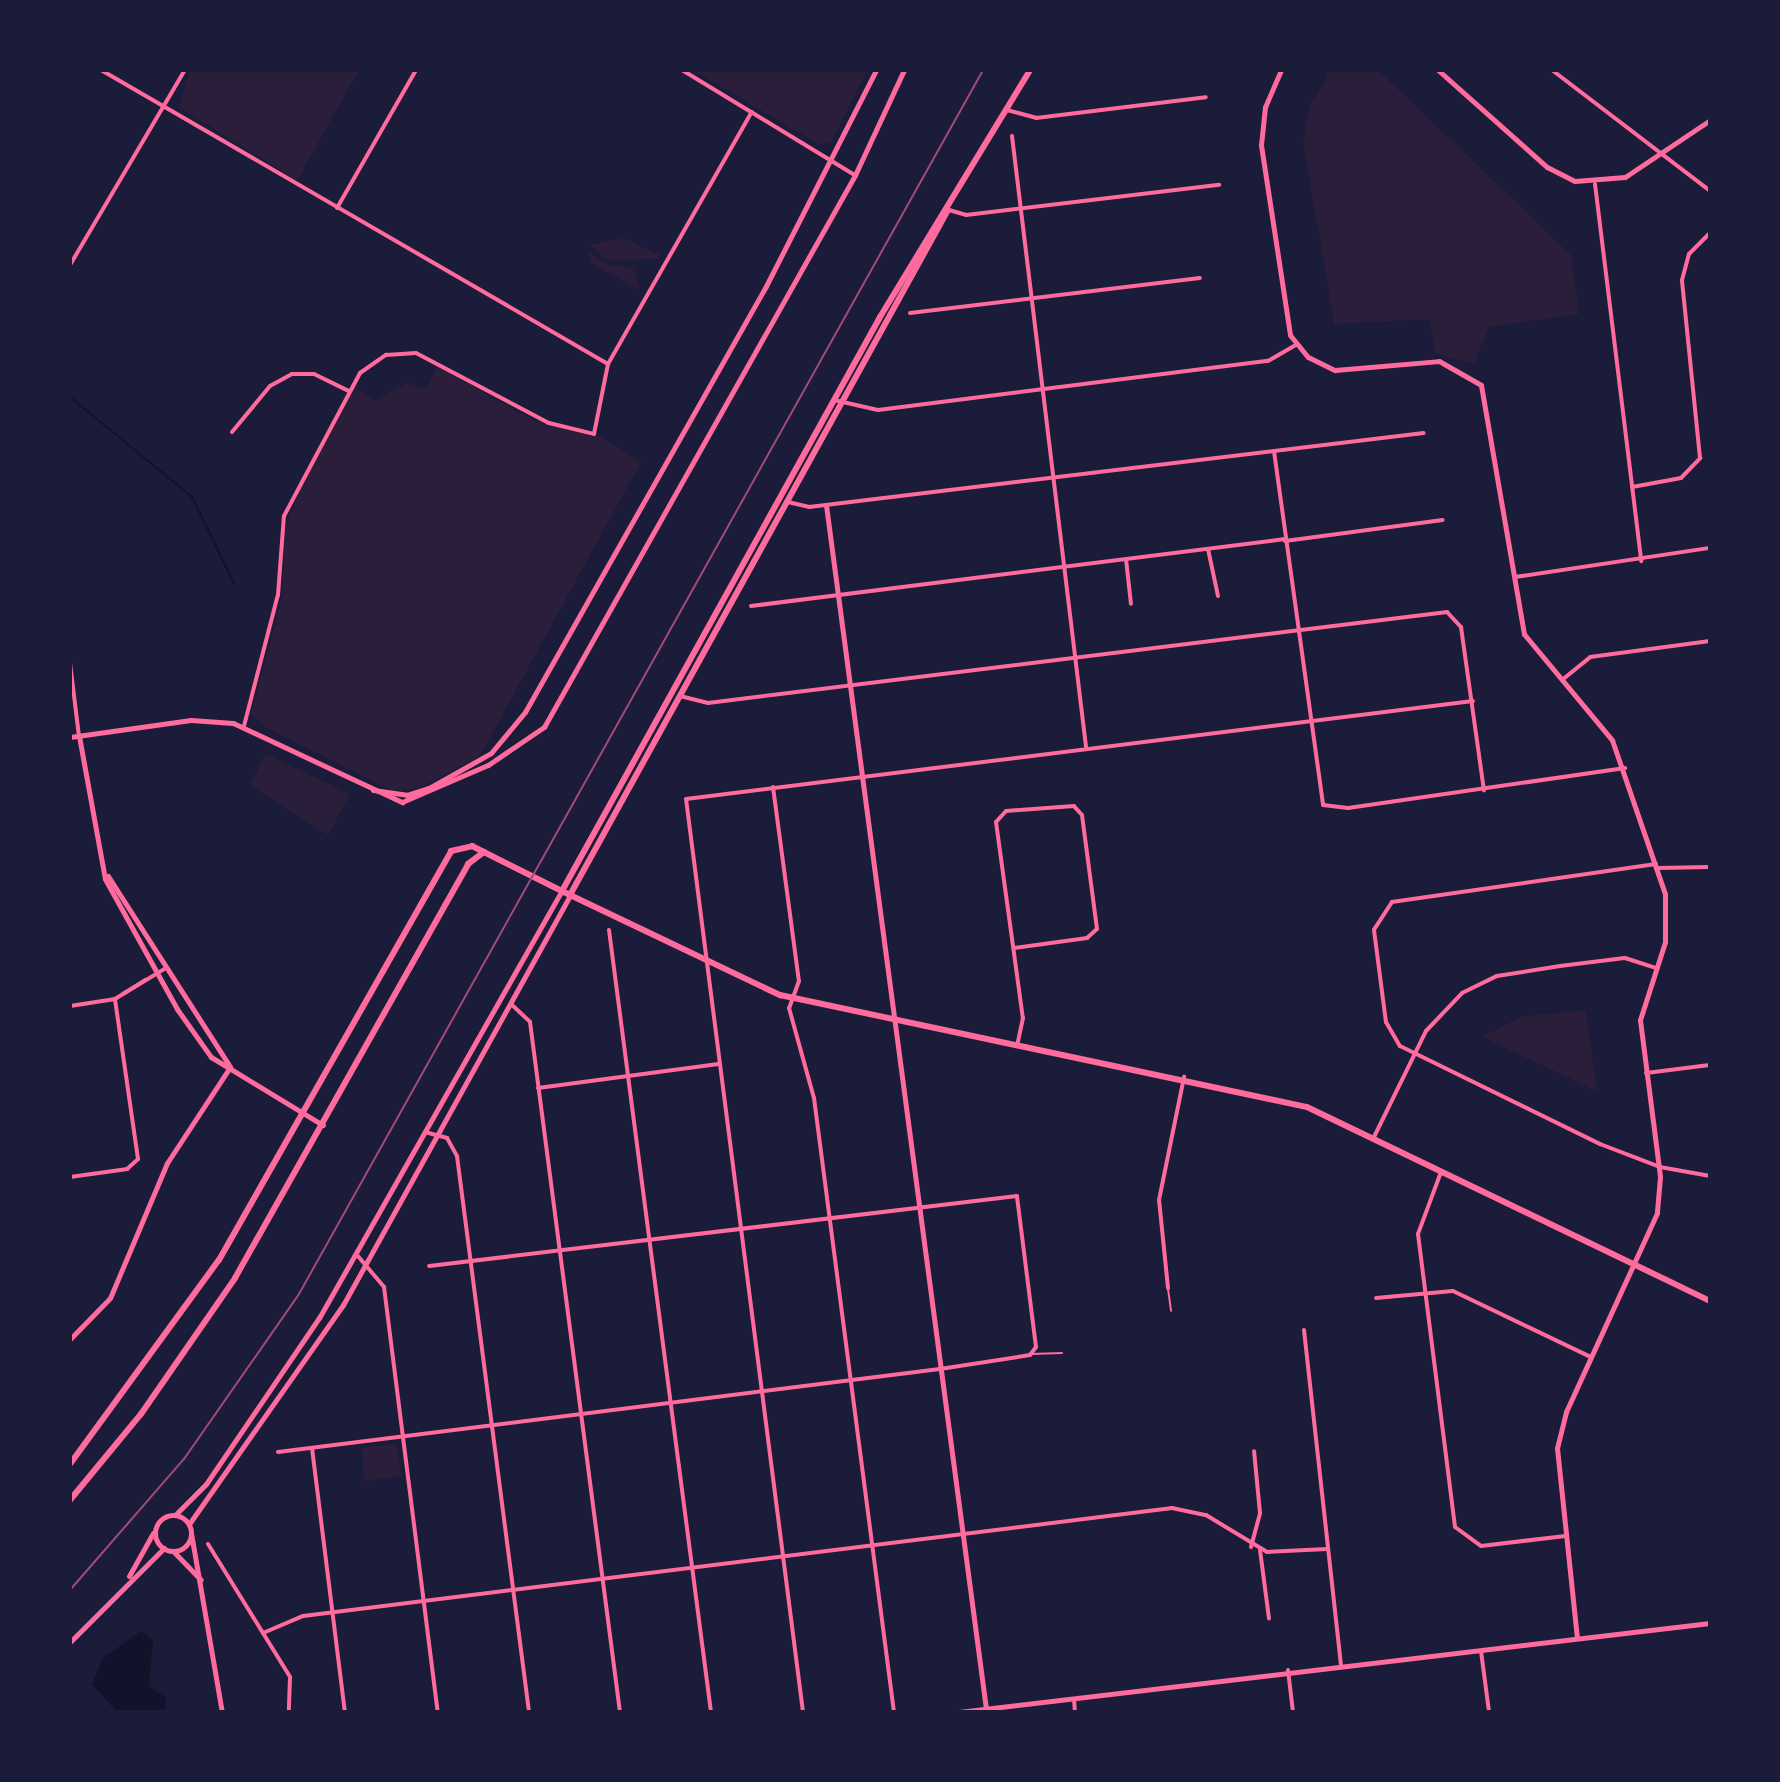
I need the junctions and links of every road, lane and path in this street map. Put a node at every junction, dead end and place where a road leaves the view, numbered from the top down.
1 (101, 70) edge
2 (185, 70) edge
3 (416, 70) edge
4 (682, 70) edge
5 (876, 70) edge
6 (904, 70) edge
7 (1030, 70) edge
8 (1281, 70) edge
9 (1438, 70) edge
10 (1552, 70) edge
11 (1206, 97) dead end
12 (163, 107) junction
13 (1005, 109) junction
14 (752, 112) junction
15 (1710, 120) edge
16 (1012, 136) dead end
17 (1659, 152) junction
18 (833, 162) junction
19 (855, 175) junction
20 (1595, 184) junction
21 (1219, 185) dead end
22 (1710, 191) edge
23 (337, 208) junction
24 (1021, 209) junction
25 (948, 210) junction
26 (1710, 233) edge
27 (70, 265) edge
28 (1200, 278) dead end
29 (1031, 299) junction
30 (910, 313) dead end
31 (1296, 345) junction
32 (608, 364) junction
33 (1043, 389) junction
34 (349, 391) junction
35 (834, 400) junction
36 (845, 405) junction
37 (232, 432) dead end
38 (1424, 433) dead end
39 (1274, 451) junction
40 (1054, 478) junction
41 (1632, 487) junction
42 (780, 497) junction
43 (791, 503) junction
44 (826, 505) junction
45 (1443, 520) dead end
46 (1285, 540) junction
47 (1710, 548) edge
48 (1208, 549) junction
49 (1126, 559) junction
50 (1641, 561) junction
51 (1064, 567) junction
52 (1514, 577) junction
53 (839, 596) junction
54 (1218, 596) dead end
55 (1131, 604) dead end
56 (751, 606) dead end
57 (1297, 631) junction
58 (1710, 641) edge
59 (1075, 658) junction
60 (70, 663) edge
61 (1562, 680) junction
62 (850, 685) junction
63 (671, 692) junction
64 (681, 697) junction
65 (1473, 701) junction
66 (1307, 721) junction
67 (244, 726) junction
68 (79, 736) junction
69 (70, 737) edge
70 (1086, 747) junction
71 (1625, 768) junction
72 (862, 776) junction
73 (773, 786) junction
74 (368, 789) junction
75 (1484, 790) junction
76 (484, 852) junction
77 (1657, 866) junction
78 (1710, 867) edge
79 (108, 876) junction
80 (562, 891) junction
81 (570, 895) junction
82 (609, 930) dead end
83 (1014, 948) junction
84 (705, 962) junction
85 (166, 968) junction
86 (1656, 968) junction
87 (155, 974) junction
88 (793, 997) junction
89 (115, 999) junction
90 (511, 1004) junction
91 (70, 1006) edge
92 (893, 1021) junction
93 (1018, 1042) junction
94 (1414, 1053) junction
95 (718, 1064) junction
96 (1710, 1065) edge
97 (230, 1067) junction
98 (1646, 1073) junction
99 (628, 1076) junction
100 (1184, 1077) junction
101 (538, 1088) junction
102 (303, 1114) junction
103 (324, 1126) junction
104 (425, 1132) junction
105 (440, 1135) junction
106 (1374, 1137) junction
107 (1658, 1166) junction
108 (1443, 1170) junction
109 (1710, 1176) edge
110 (70, 1177) edge
111 (918, 1204) junction
112 (829, 1216) junction
113 (740, 1228) junction
114 (649, 1240) junction
115 (560, 1252) junction
116 (357, 1255) junction
117 (366, 1261) junction
118 (470, 1263) junction
119 (429, 1266) dead end
120 (1638, 1266) junction
121 (1168, 1288) joint
122 (1425, 1291) junction
123 (1376, 1298) dead end
124 (1710, 1301) edge
125 (1171, 1311) dead end
126 (1304, 1330) dead end
127 (70, 1339) edge
128 (1062, 1353) dead end
129 (1031, 1354) junction
130 (1593, 1358) junction
131 (940, 1369) junction
132 (850, 1380) junction
133 (761, 1392) junction
134 (671, 1404) junction
135 (581, 1415) junction
136 (491, 1426) junction
137 (402, 1437) junction
138 (312, 1448) junction
139 (1254, 1451) dead end
140 (278, 1452) dead end
141 (70, 1464) edge
142 (70, 1500) edge
143 (175, 1515) junction
144 (189, 1524) junction
145 (155, 1531) junction
146 (191, 1533) junction
147 (962, 1533) junction
148 (1565, 1536) junction
149 (208, 1544) dead end
150 (872, 1545) junction
151 (1251, 1547) junction
152 (164, 1548) junction
153 (1327, 1549) junction
154 (1260, 1550) junction
155 (173, 1551) junction
156 (782, 1557) junction
157 (693, 1568) junction
158 (603, 1580) junction
159 (202, 1581) junction
160 (124, 1584) junction
161 (513, 1591) junction
162 (423, 1602) junction
163 (334, 1612) junction
164 (1269, 1618) dead end
165 (1710, 1623) edge
166 (263, 1633) junction
167 (1577, 1638) junction
168 (70, 1642) edge
169 (1481, 1648) junction
170 (1341, 1664) junction
171 (1288, 1670) junction
172 (1074, 1696) junction
173 (986, 1709) junction
174 (222, 1712) edge
175 (289, 1712) edge
176 (345, 1712) edge
177 (438, 1712) edge
178 (529, 1712) edge
179 (620, 1712) edge
180 (711, 1712) edge
181 (803, 1712) edge
182 (894, 1712) edge
183 (959, 1712) edge
184 (1075, 1712) edge
185 (1293, 1712) edge
186 (1489, 1712) edge

1 - 12 street
2 - 12 street
3 - 23 street
4 - 14 street
5 - 18 street
6 - 19 street
7 - 13 main road
8 - 31 street
9 - 20 street
10 - 17 street
11 - 13 street
12 - 23 street
12 - 27 street
13 - 25 main road
14 - 18 street
14 - 32 street
15 - 17 street
16 - 24 street
17 - 20 street
17 - 22 street
18 - 19 street
18 - 74 street
19 - 74 street
20 - 41 street
21 - 24 street
23 - 32 street
24 - 25 street
24 - 29 street
25 - 35 main road
25 - 36 main road
26 - 41 street
28 - 29 street
29 - 30 street
29 - 33 street
31 - 33 street
31 - 52 street
32 - 34 street
33 - 36 street
33 - 40 street
34 - 37 street
34 - 67 street
35 - 36 street
35 - 42 main road
36 - 43 main road
38 - 39 street
39 - 40 street
39 - 46 street
40 - 44 street
40 - 51 street
41 - 50 street
42 - 43 street
42 - 63 main road
43 - 44 street
43 - 64 main road
44 - 53 street
45 - 46 street
46 - 48 street
46 - 57 street
47 - 50 street
48 - 49 street
48 - 54 street
49 - 51 street
49 - 55 street
50 - 52 street
51 - 53 street
51 - 59 street
52 - 61 street
53 - 56 street
53 - 62 street
57 - 59 street
57 - 65 street
57 - 66 street
58 - 61 street
59 - 62 street
59 - 70 street
60 - 68 street
61 - 71 street
62 - 64 street
62 - 72 street
63 - 64 street
63 - 80 main road
64 - 81 main road
65 - 66 street
65 - 75 street
66 - 70 street
66 - 75 street
67 - 68 street
67 - 74 street
68 - 69 street
68 - 79 street
70 - 72 street
71 - 75 street
71 - 77 street
72 - 73 street
72 - 92 street
73 - 84 street
73 - 88 street
76 - 80 main road
76 - 102 main road
76 - 103 main road
77 - 78 street
77 - 86 street
77 - 94 street
79 - 85 street
79 - 87 street
80 - 81 main road
80 - 104 street
81 - 84 main road
81 - 90 street
82 - 99 street
83 - 83 street
83 - 93 street
84 - 88 main road
84 - 95 street
85 - 87 street
85 - 97 street
86 - 94 street
86 - 98 street
87 - 89 street
87 - 97 street
88 - 92 main road
88 - 112 street
89 - 91 street
89 - 110 street
90 - 101 street
90 - 105 street
92 - 93 main road
92 - 111 street
93 - 100 main road
94 - 106 street
94 - 107 street
95 - 99 street
95 - 113 street
96 - 98 street
97 - 102 street
97 - 127 street
98 - 107 street
99 - 101 street
99 - 114 street
100 - 106 main road
100 - 121 street
101 - 115 street
102 - 103 street
102 - 141 main road
103 - 142 main road
104 - 105 street
104 - 116 street
105 - 117 street
105 - 118 street
106 - 108 main road
107 - 109 street
107 - 120 street
108 - 120 main road
108 - 122 street
111 - 112 street
111 - 129 street
111 - 131 street
112 - 113 street
112 - 132 street
113 - 114 street
113 - 133 street
114 - 115 street
114 - 134 street
115 - 118 street
115 - 135 street
116 - 117 street
116 - 143 street
117 - 137 street
117 - 144 street
118 - 119 street
118 - 136 street
120 - 124 main road
120 - 130 street
121 - 125 lane
122 - 123 street
122 - 130 street
122 - 148 street
126 - 153 street
128 - 129 lane
129 - 131 street
130 - 148 street
131 - 132 street
131 - 147 street
132 - 133 street
132 - 150 street
133 - 134 street
133 - 156 street
134 - 135 street
134 - 157 street
135 - 136 street
135 - 158 street
136 - 137 street
136 - 161 street
137 - 138 street
137 - 162 street
138 - 140 street
138 - 163 street
139 - 151 street
143 - 144 street
143 - 145 street
144 - 146 street
145 - 152 street
145 - 160 street
146 - 155 street
146 - 159 street
147 - 150 street
147 - 151 street
147 - 173 street
148 - 167 street
149 - 166 street
150 - 156 street
150 - 182 street
151 - 154 street
152 - 155 street
152 - 160 street
153 - 154 street
153 - 170 street
154 - 164 street
155 - 159 street
156 - 157 street
156 - 181 street
157 - 158 street
157 - 180 street
158 - 161 street
158 - 179 street
159 - 174 street
160 - 168 street
161 - 162 street
161 - 178 street
162 - 163 street
162 - 177 street
163 - 166 street
163 - 176 street
165 - 167 street
166 - 175 street
167 - 169 street
169 - 170 street
169 - 186 street
170 - 171 street
171 - 172 street
171 - 185 street
172 - 173 street
172 - 184 street
173 - 183 street

